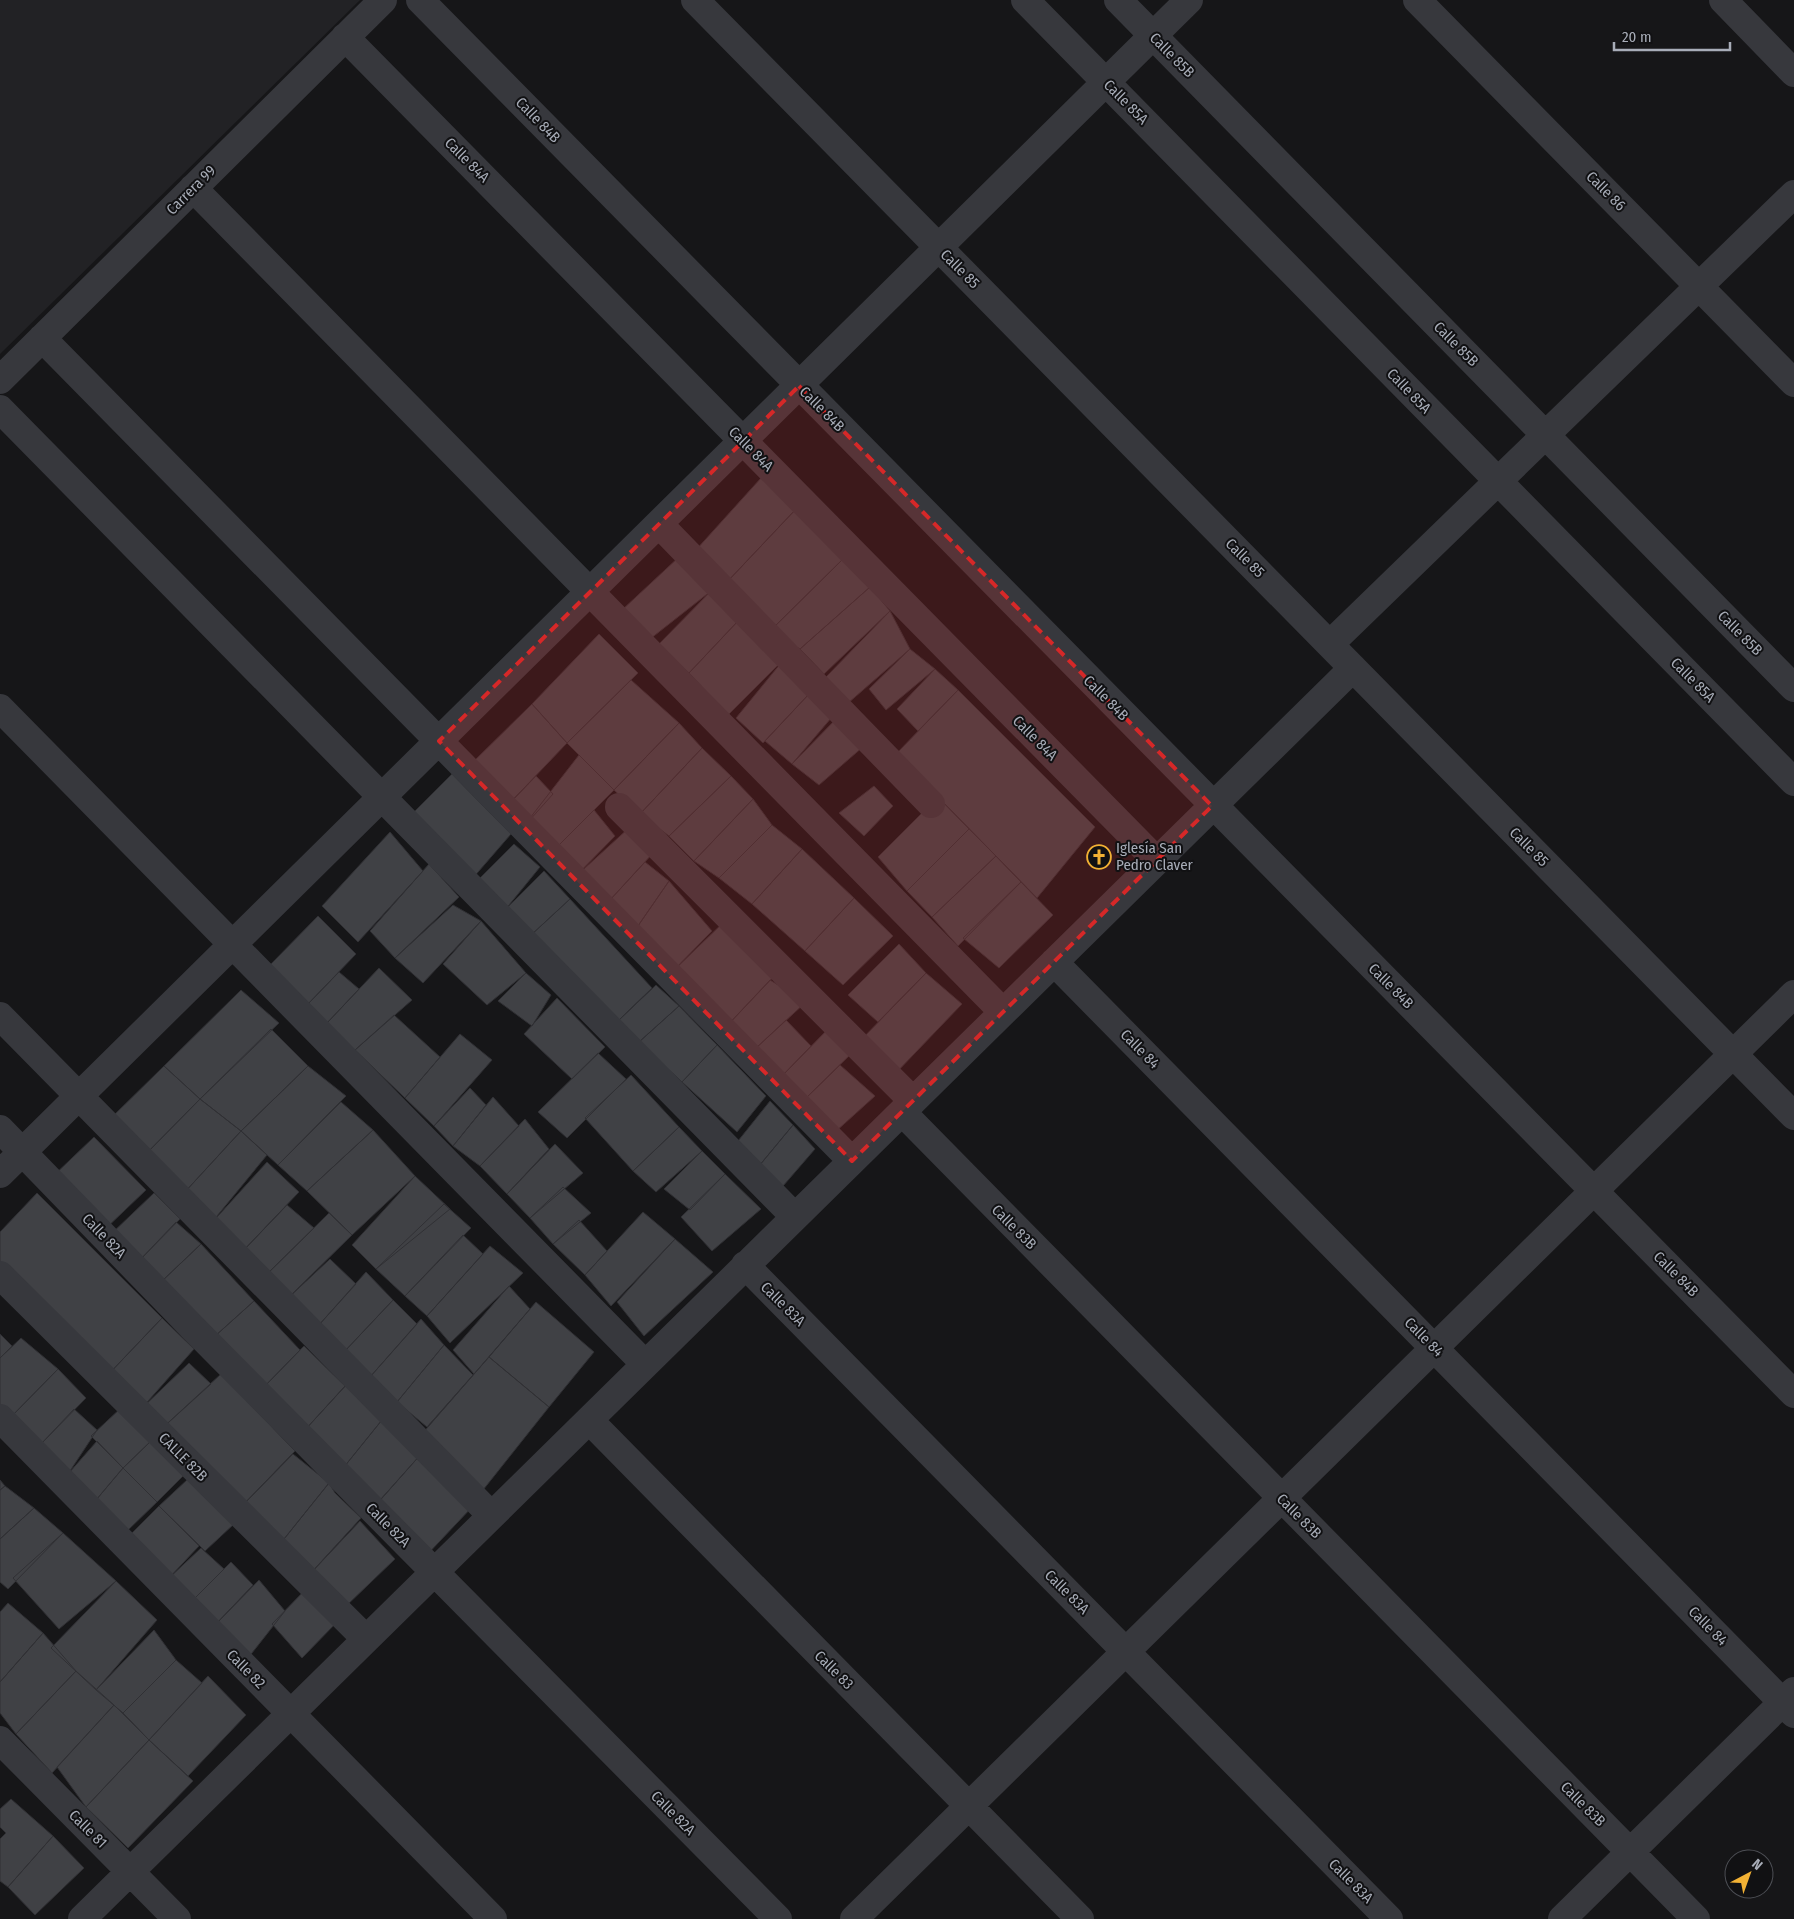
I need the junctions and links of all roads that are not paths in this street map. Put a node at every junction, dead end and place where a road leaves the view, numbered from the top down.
1 (383, 0) edge
2 (420, 0) edge
3 (695, 0) edge
4 (1025, 0) edge
5 (1118, 0) edge
6 (1189, 0) edge
7 (1417, 0) edge
8 (1723, 0) edge
9 (1153, 36) junction
10 (346, 37) junction
11 (1794, 73) edge
12 (1106, 82) junction
13 (193, 188) junction
14 (1794, 194) edge
15 (939, 248) junction
16 (1699, 286) junction
17 (42, 338) junction
18 (0, 380) edge
19 (1794, 383) edge
20 (799, 386) junction
21 (0, 409) edge
22 (1546, 435) junction
23 (743, 441) junction
24 (1498, 481) junction
25 (659, 524) junction
26 (590, 592) junction
27 (1330, 644) junction
28 (1353, 668) junction
29 (1794, 688) edge
30 (0, 708) edge
31 (439, 741) junction
32 (1794, 782) edge
33 (382, 797) junction
34 (931, 804) dead end
35 (1212, 806) junction
36 (619, 807) dead end
37 (1157, 861) junction
38 (232, 944) junction
39 (1054, 962) junction
40 (1794, 994) edge
41 (1003, 1012) junction
42 (0, 1016) edge
43 (1733, 1054) junction
44 (79, 1096) junction
45 (907, 1107) junction
46 (1794, 1116) edge
47 (0, 1129) edge
48 (22, 1152) junction
49 (852, 1160) junction
50 (0, 1174) edge
51 (1594, 1191) junction
52 (795, 1217) junction
53 (745, 1266) junction
54 (0, 1275) edge
55 (1435, 1348) junction
56 (645, 1364) junction
57 (1794, 1394) edge
58 (0, 1418) edge
59 (589, 1420) junction
60 (1282, 1498) junction
61 (492, 1515) junction
62 (435, 1571) junction
63 (366, 1639) junction
64 (1126, 1652) junction
65 (1790, 1702) edge
66 (290, 1713) junction
67 (0, 1740) edge
68 (969, 1806) junction
69 (1630, 1852) junction
70 (130, 1872) junction
71 (82, 1919) edge
72 (177, 1919) edge
73 (493, 1919) edge
74 (778, 1919) edge
75 (854, 1919) edge
76 (1080, 1919) edge
77 (1388, 1919) edge
78 (1562, 1919) edge
79 (1696, 1919) edge

1 - 10 street, Carrera 99
2 - 20 street, Calle 84B
3 - 15 street, Calle 85
4 - 12 street, Calle 85A
5 - 9 street, Calle 85B
6 - 9 street
7 - 16 street, Calle 86
8 - 11 street
9 - 12 street
9 - 22 street, Calle 85B
10 - 13 street, Carrera 99
10 - 23 street, Calle 84A
12 - 15 street
12 - 24 street, Calle 85A
13 - 17 street, Carrera 99
13 - 26 street
14 - 16 street
15 - 20 street
15 - 27 street, Calle 85
16 - 19 street, Calle 86
16 - 22 street
17 - 18 street, Carrera 99
17 - 31 street
20 - 23 street
20 - 35 street, Calle 84B
21 - 33 street
22 - 24 street
22 - 29 street, Calle 85B
23 - 25 street
23 - 37 street, Calle 84A
24 - 27 street
24 - 32 street, Calle 85A
25 - 26 street
25 - 34 street
26 - 31 street
26 - 41 street
27 - 28 street, Calle 85
28 - 35 street
28 - 43 street, Calle 85
30 - 38 street
31 - 33 street
31 - 49 street
33 - 38 street
33 - 52 street
35 - 37 street
35 - 51 street, Calle 84B
36 - 45 street, Calle 83B
37 - 39 street
38 - 44 street
38 - 56 street
39 - 41 street
39 - 55 street, Calle 84
40 - 43 street
41 - 45 street
42 - 44 street
43 - 46 street, Calle 85
43 - 51 street
44 - 48 street
44 - 61 street
45 - 49 street
45 - 60 street, Calle 83B
47 - 48 street, Calle 82A
48 - 50 street
48 - 62 street, Calle 82A
49 - 52 street
51 - 55 street
51 - 57 street, Calle 84B
52 - 53 street
53 - 56 street
53 - 64 street, Calle 83A
54 - 63 street, CALLE 82B
55 - 60 street
55 - 65 street, Calle 84
56 - 59 street
58 - 66 street, Calle 82
59 - 61 street
59 - 68 street, Calle 83
60 - 64 street
60 - 69 street, Calle 83B
61 - 62 street
62 - 63 street
62 - 74 street, Calle 82A
63 - 66 street
64 - 68 street
64 - 77 street, Calle 83A
65 - 69 street
66 - 70 street
66 - 73 street, Calle 82
67 - 70 street, Calle 81
68 - 75 street
68 - 76 street, Calle 83
69 - 78 street
69 - 79 street, Calle 83B
70 - 71 street
70 - 72 street, Calle 81

